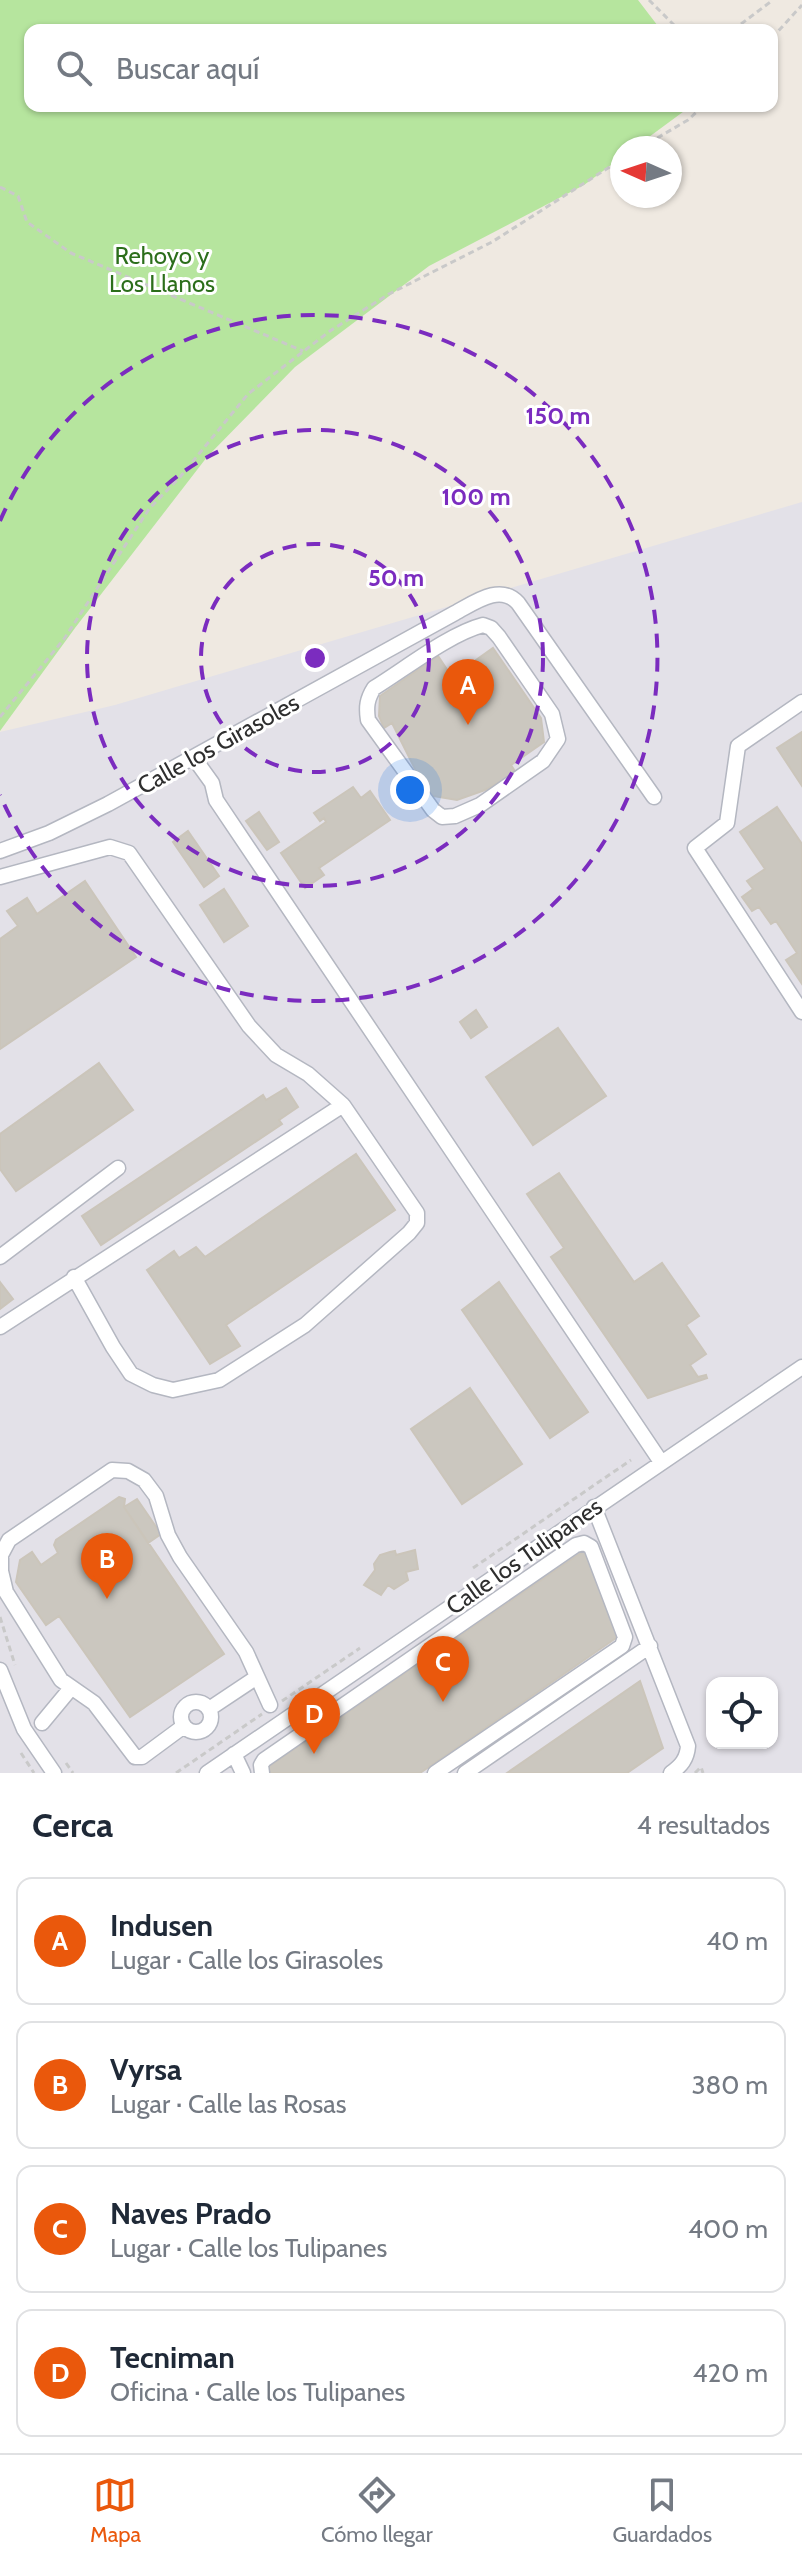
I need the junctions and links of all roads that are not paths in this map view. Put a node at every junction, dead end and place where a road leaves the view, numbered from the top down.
1 (471, 624) joint
2 (802, 702) edge
3 (194, 758) junction
4 (654, 797) dead end
5 (0, 851) edge
6 (0, 877) edge
7 (802, 1012) edge
8 (343, 1105) junction
9 (118, 1168) dead end
10 (2, 1250) edge
11 (74, 1277) junction
12 (0, 1327) edge
13 (802, 1367) edge
14 (661, 1462) junction
15 (594, 1507) junction
16 (650, 1646) junction
17 (607, 1656) junction
18 (619, 1667) junction
19 (0, 1670) edge
20 (257, 1677) junction
21 (71, 1688) junction
22 (270, 1705) dead end
23 (209, 1709) junction
24 (42, 1723) dead end
25 (184, 1726) junction
26 (234, 1754) junction
27 (54, 1773) edge
28 (207, 1773) edge
29 (243, 1773) edge
30 (262, 1773) edge
31 (435, 1773) edge
32 (465, 1773) edge
33 (671, 1773) edge

1 - 1 street
2 - 7 street
3 - 4 street, Calle los Girasoles
3 - 5 street, Calle los Girasoles
3 - 14 street
6 - 8 street
8 - 11 street
8 - 11 street
9 - 10 street
11 - 12 street
13 - 14 street, Calle los Tulipanes
14 - 15 street, Calle los Tulipanes
15 - 16 street
15 - 26 street, Calle los Tulipanes
16 - 18 street
16 - 33 street
17 - 18 street
17 - 30 street
17 - 31 street
18 - 32 street
19 - 27 street
20 - 21 street
20 - 22 street
20 - 23 street
21 - 24 street
21 - 25 street
23 - 25 street
23 - 25 street
26 - 28 street, Calle los Tulipanes
26 - 29 street

